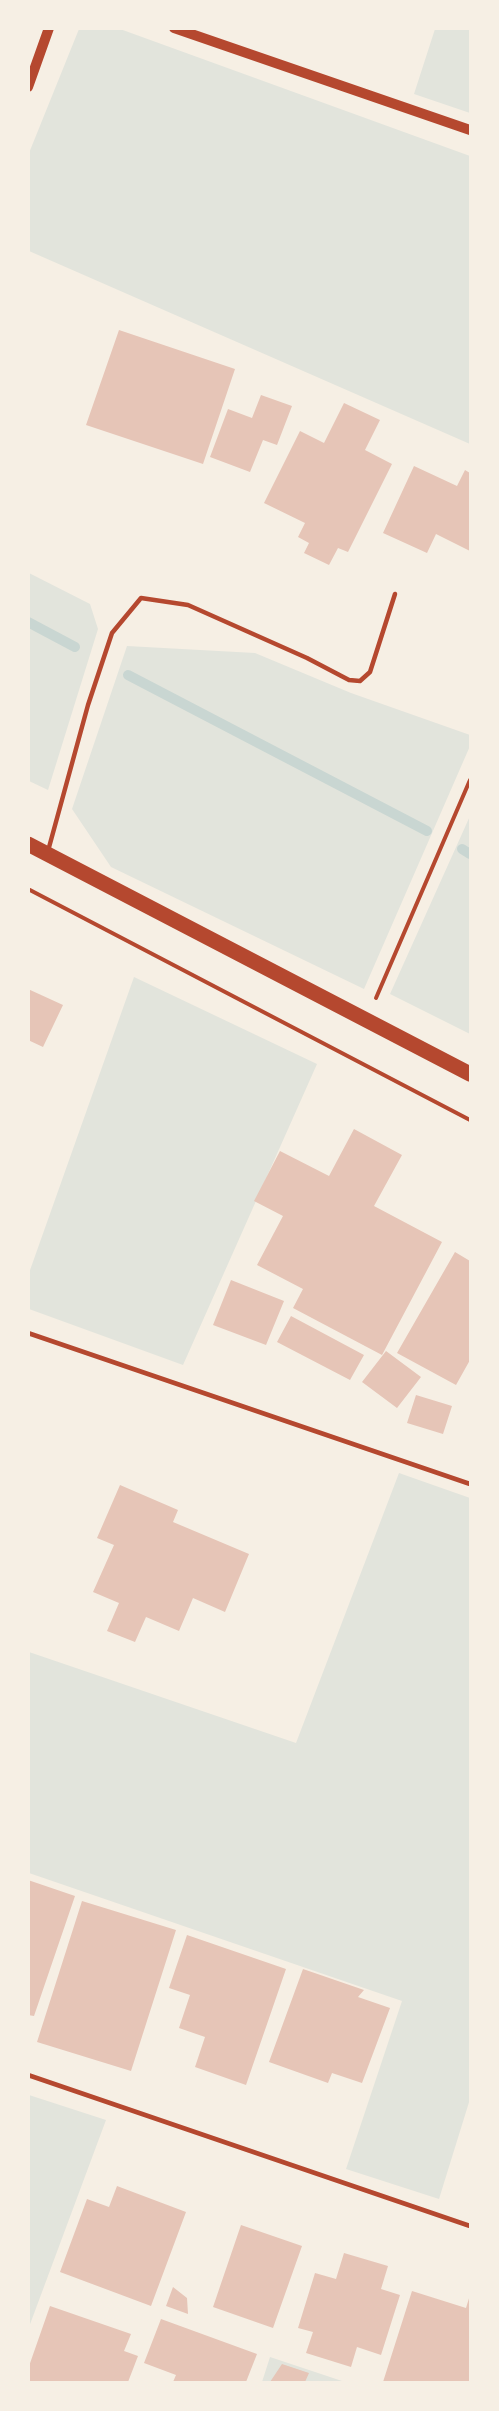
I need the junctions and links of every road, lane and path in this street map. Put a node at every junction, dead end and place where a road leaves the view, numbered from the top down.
1 (49, 28) edge
2 (174, 28) edge
3 (28, 87) edge
4 (471, 130) edge
5 (395, 594) dead end
6 (471, 780) edge
7 (28, 844) edge
8 (48, 854) junction
9 (28, 889) edge
10 (367, 1020) junction
11 (471, 1074) edge
12 (471, 1120) edge
13 (28, 1334) edge
14 (471, 1484) edge
15 (28, 2075) edge
16 (471, 2226) edge

1 - 3 street
2 - 4 street
5 - 8 lane
6 - 10 path
7 - 8 main road
8 - 10 main road
9 - 12 path
10 - 11 main road
13 - 14 lane
15 - 16 lane

